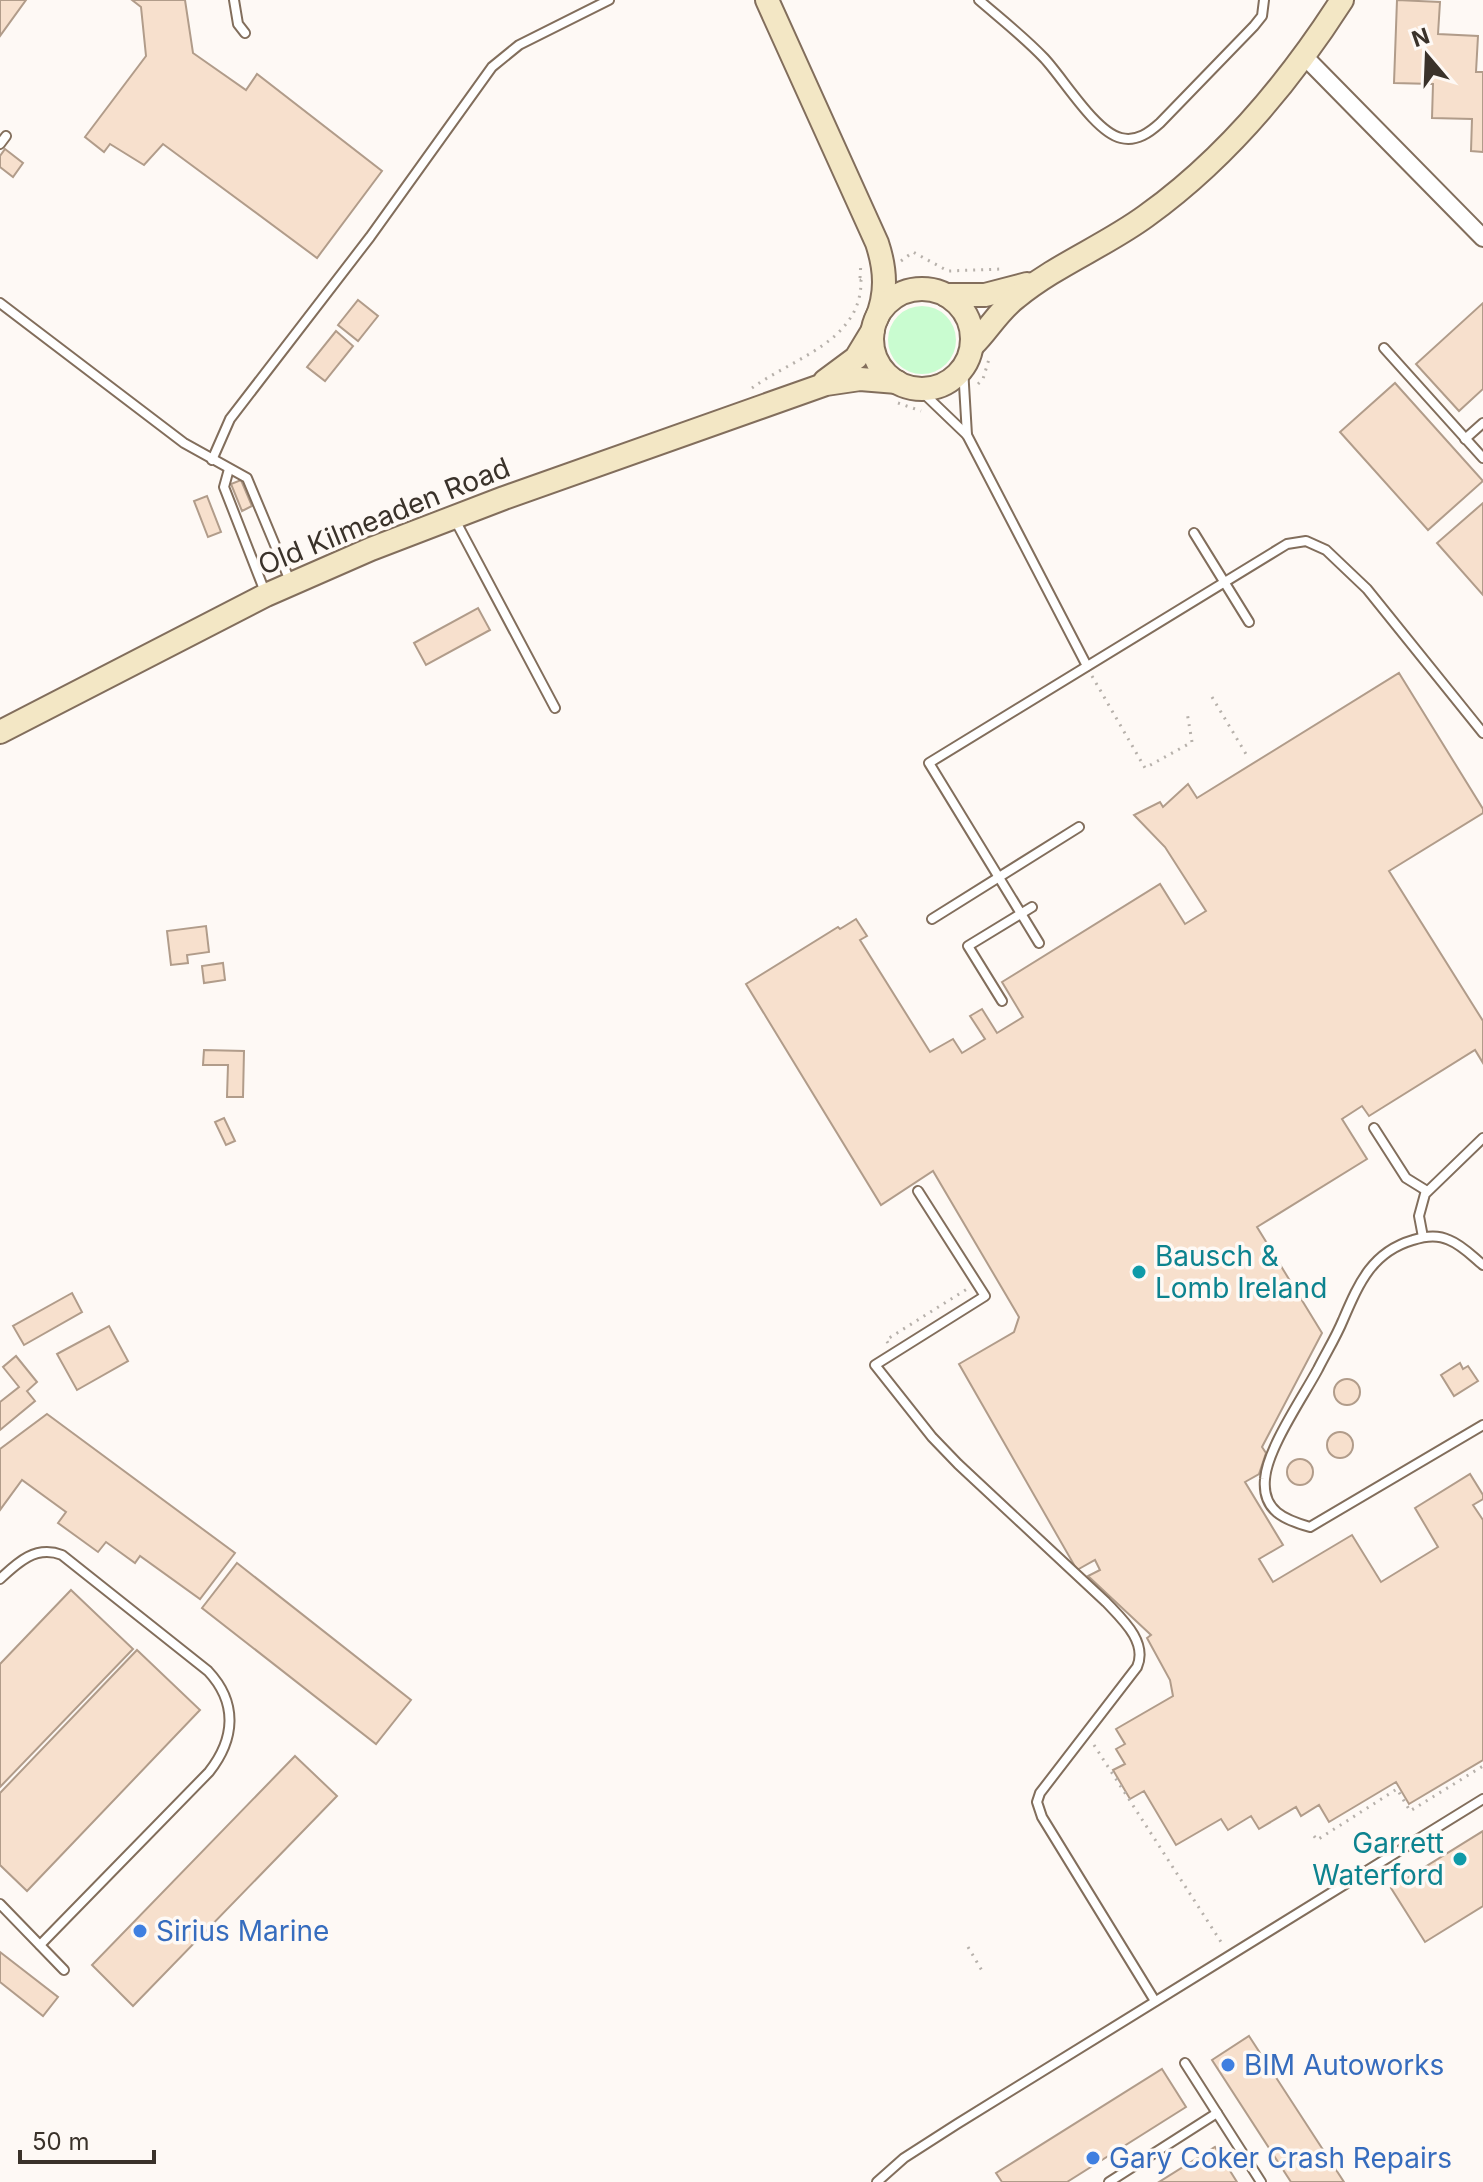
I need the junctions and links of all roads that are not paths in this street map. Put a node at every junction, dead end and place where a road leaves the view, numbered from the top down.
1 (234, 0) edge
2 (609, 0) edge
3 (767, 0) edge
4 (979, 0) edge
5 (1264, 0) edge
6 (1342, 0) edge
7 (245, 33) dead end
8 (1304, 56) junction
9 (872, 230) junction
10 (1483, 238) edge
11 (1051, 274) junction
12 (937, 292) junction
13 (0, 303) edge
14 (874, 325) junction
15 (972, 346) junction
16 (1384, 348) dead end
17 (963, 368) junction
18 (908, 385) junction
19 (806, 390) junction
20 (1483, 423) edge
21 (967, 435) junction
22 (1465, 439) junction
23 (1483, 458) edge
24 (212, 460) junction
25 (229, 469) junction
26 (454, 517) junction
27 (1194, 533) dead end
28 (1225, 583) junction
29 (291, 584) junction
30 (266, 595) junction
31 (1249, 622) dead end
32 (1087, 666) junction
33 (555, 708) dead end
34 (0, 732) edge
35 (1483, 733) edge
36 (1079, 827) dead end
37 (999, 877) junction
38 (1032, 907) dead end
39 (1021, 913) junction
40 (932, 919) dead end
41 (1039, 943) dead end
42 (1002, 1001) dead end
43 (1374, 1128) dead end
44 (1483, 1138) edge
45 (918, 1191) dead end
46 (1427, 1191) junction
47 (1423, 1237) junction
48 (1483, 1265) edge
49 (1483, 1425) edge
50 (0, 1579) edge
51 (1483, 1799) edge
52 (0, 1904) edge
53 (40, 1945) junction
54 (64, 1970) dead end
55 (1155, 2001) junction
56 (1185, 2063) dead end
57 (1217, 2113) junction
58 (877, 2182) edge
59 (1109, 2182) edge
60 (1261, 2182) edge

1 - 7 lane
2 - 24 lane
3 - 9 street
4 - 5 lane
6 - 8 street
8 - 10 street
8 - 11 street
9 - 12 street
9 - 14 street
11 - 12 street
11 - 15 street
12 - 14 street
12 - 15 street
13 - 24 lane
14 - 18 street
14 - 19 street, Old Kilmeaden Road
15 - 17 street
16 - 22 lane
17 - 18 street
17 - 21 lane
18 - 19 street, Old Kilmeaden Road
18 - 21 lane
19 - 26 street, Old Kilmeaden Road
20 - 22 lane
21 - 32 lane
22 - 23 lane
24 - 25 lane
25 - 29 lane
25 - 30 lane
26 - 29 street, Old Kilmeaden Road
26 - 33 lane
27 - 28 lane
28 - 31 lane
28 - 32 lane
28 - 35 lane
29 - 30 street, Old Kilmeaden Road
30 - 34 street, Old Kilmeaden Road
32 - 37 lane
36 - 37 lane
37 - 39 lane
37 - 40 lane
38 - 39 lane
39 - 41 lane
39 - 42 lane
43 - 46 lane
44 - 46 lane
45 - 55 lane
46 - 47 lane
47 - 48 lane
47 - 49 lane
50 - 53 lane
51 - 55 lane
52 - 53 lane
53 - 54 lane
55 - 58 lane
56 - 57 lane
57 - 59 lane
57 - 60 lane

